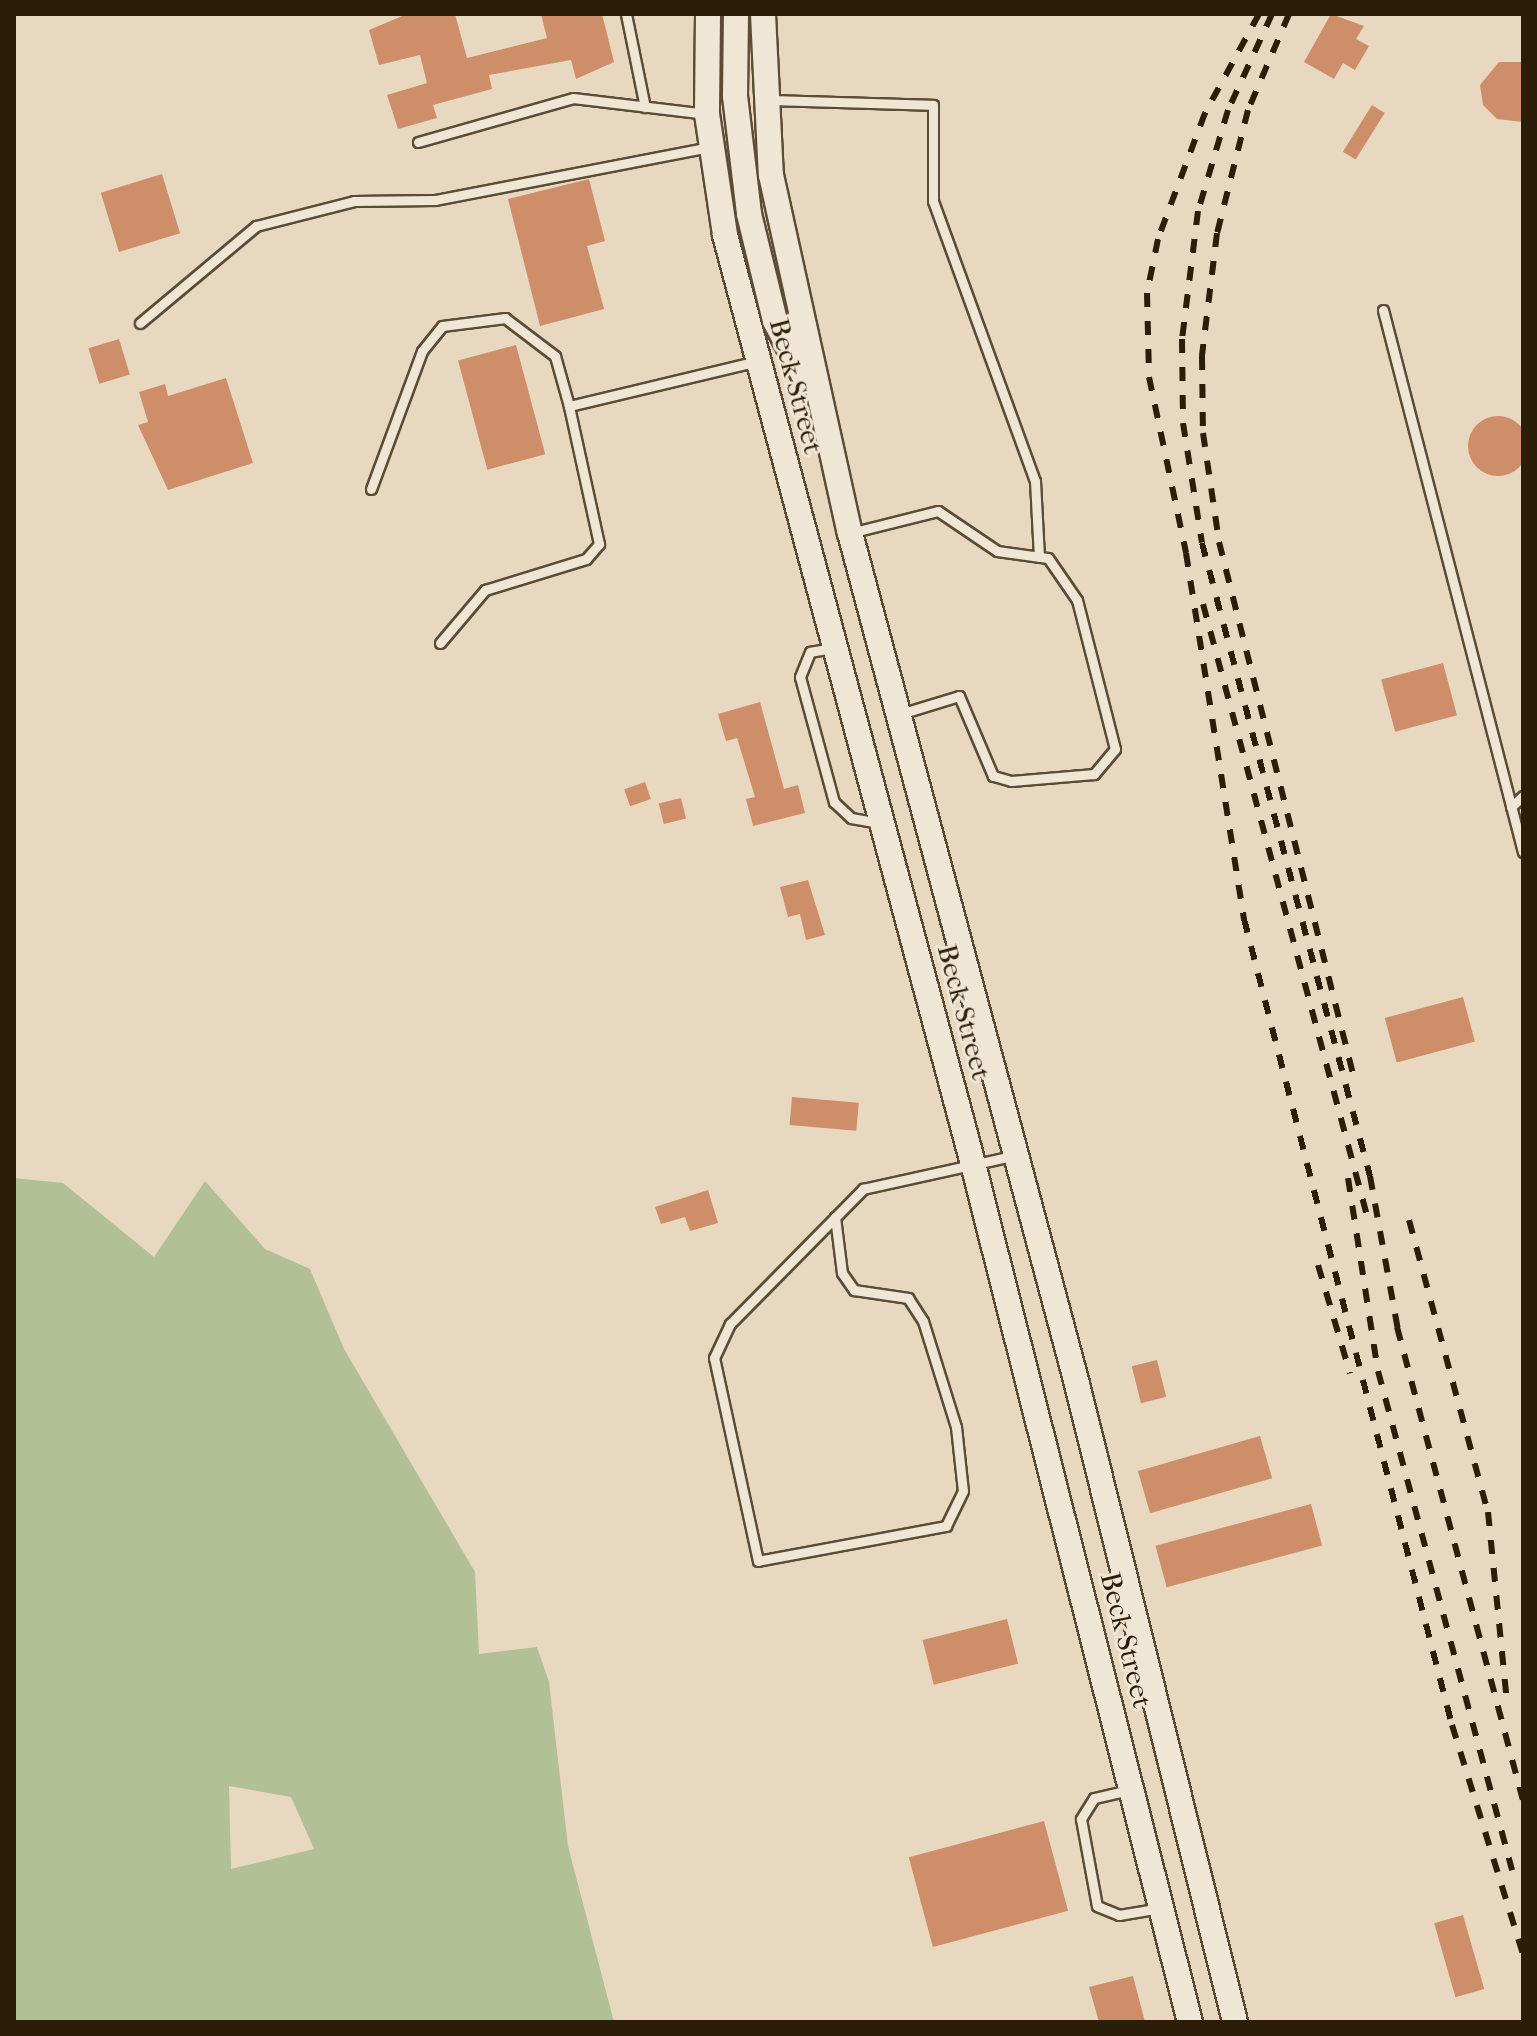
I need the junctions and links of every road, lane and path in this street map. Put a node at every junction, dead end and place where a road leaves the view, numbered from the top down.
1 (626, 14) edge
2 (708, 14) edge
3 (736, 14) edge
4 (763, 14) edge
5 (764, 100) junction
6 (645, 107) junction
7 (707, 114) junction
8 (418, 142) dead end
9 (710, 147) junction
10 (1383, 310) dead end
11 (140, 323) dead end
12 (758, 361) junction
13 (819, 403) junction
14 (569, 406) junction
15 (371, 489) dead end
16 (850, 533) junction
17 (1039, 557) junction
18 (440, 643) dead end
19 (835, 648) junction
20 (897, 715) junction
21 (1523, 796) edge
22 (1511, 807) junction
23 (883, 824) junction
24 (1523, 852) edge
25 (1016, 1155) junction
26 (973, 1164) junction
27 (835, 1217) junction
28 (1133, 1789) junction
29 (1162, 1908) junction
30 (1190, 2022) edge
31 (1235, 2022) edge

1 - 6 lane
2 - 7 main road, Beck Street
3 - 13 main road
4 - 5 main road, Beck Street
5 - 13 main road, Beck Street
5 - 17 lane
6 - 7 lane
6 - 8 lane
7 - 9 main road, Beck Street
9 - 11 lane
9 - 12 main road, Beck Street
10 - 22 lane
12 - 14 lane
12 - 19 main road, Beck Street
13 - 16 main road, Beck Street
14 - 15 lane
14 - 18 lane
16 - 17 lane
16 - 20 main road, Beck Street
17 - 20 lane
19 - 23 main road, Beck Street
19 - 23 lane
20 - 25 main road, Beck Street
21 - 22 lane
22 - 24 lane
23 - 26 main road, Beck Street
25 - 26 lane
25 - 31 main road, Beck Street
26 - 27 lane
26 - 28 main road, Beck Street
27 - 27 lane
28 - 29 main road, Beck Street
28 - 29 lane
29 - 30 main road, Beck Street

